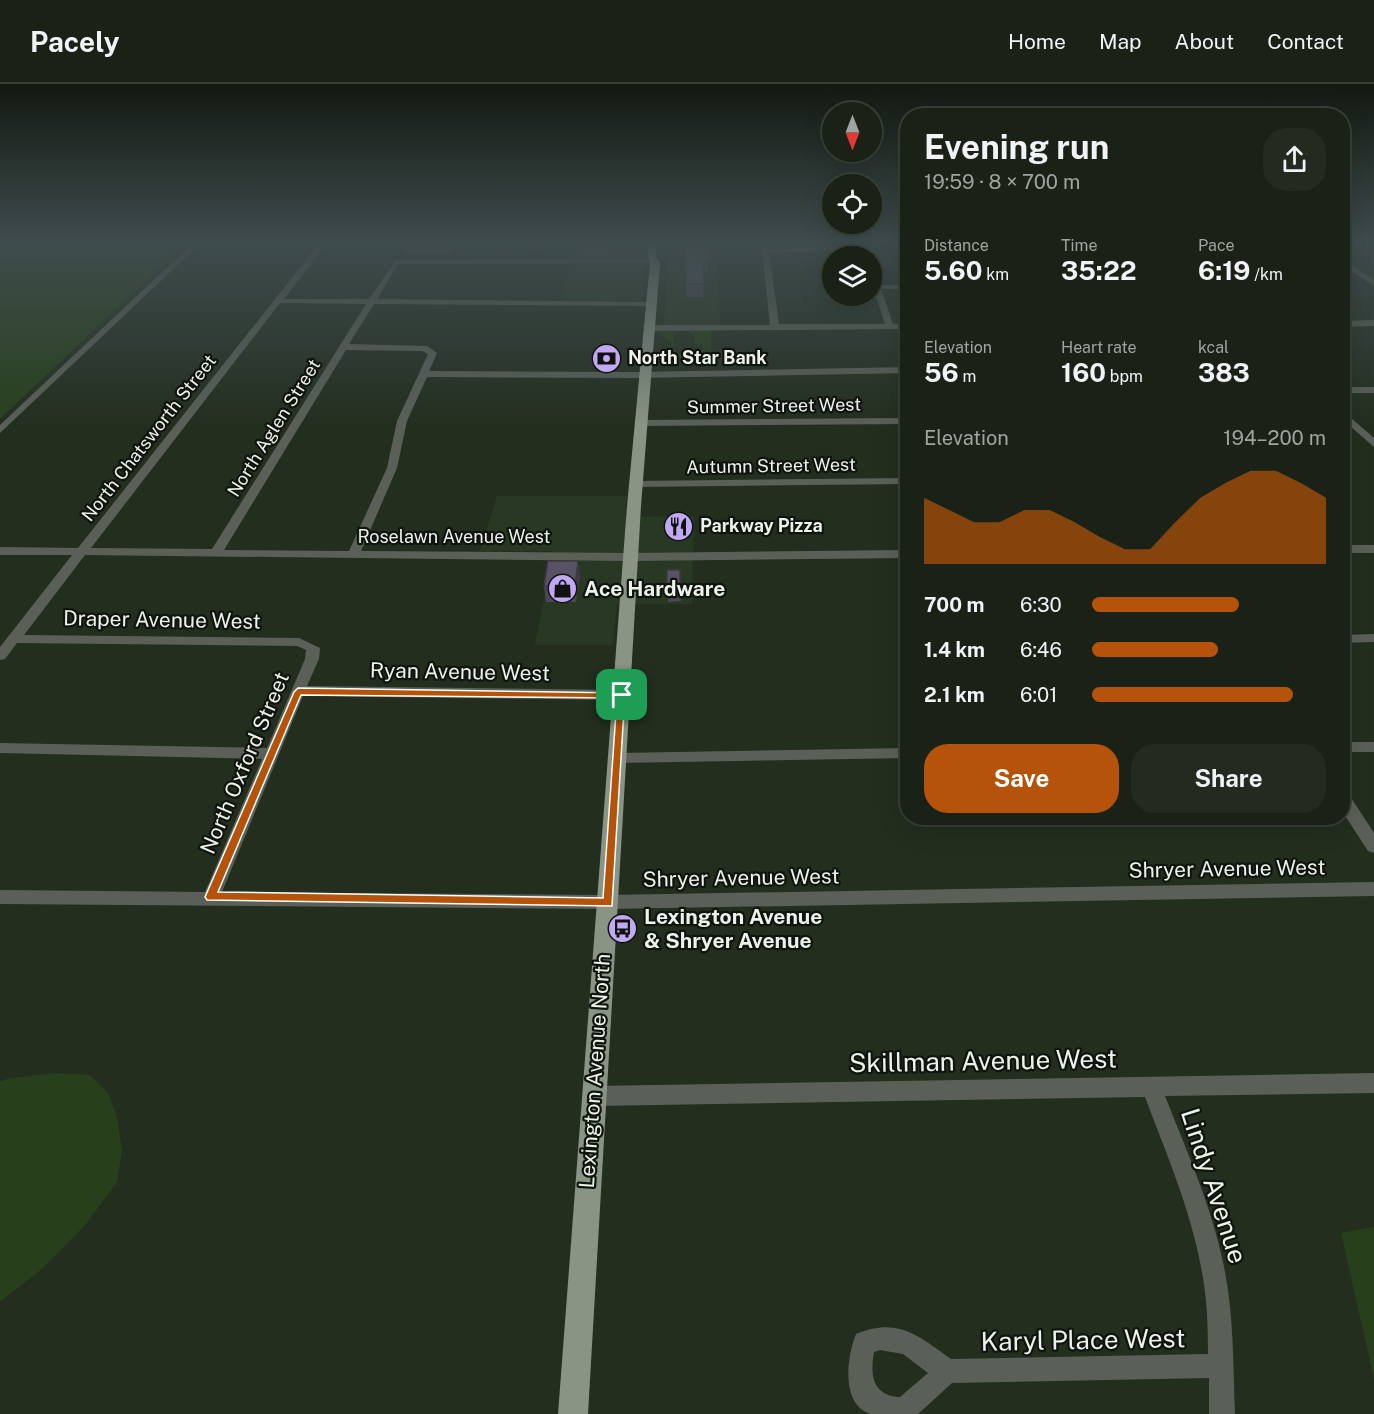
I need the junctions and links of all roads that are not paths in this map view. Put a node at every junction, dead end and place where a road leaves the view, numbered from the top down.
1 (134, 303) edge
2 (277, 303) edge
3 (371, 303) edge
4 (521, 303) edge
5 (771, 303) edge
6 (882, 303) edge
7 (652, 304) joint
8 (1374, 323) edge
9 (1350, 324) edge
10 (890, 326) junction
11 (900, 326) edge
12 (775, 327) junction
13 (650, 328) junction
14 (343, 347) junction
15 (900, 370) edge
16 (646, 373) junction
17 (425, 374) junction
18 (1350, 390) edge
19 (1374, 390) edge
20 (900, 421) edge
21 (1350, 421) edge
22 (641, 423) junction
23 (0, 430) edge
24 (1374, 444) edge
25 (900, 481) edge
26 (636, 484) junction
27 (1350, 549) edge
28 (1374, 549) edge
29 (0, 551) edge
30 (81, 552) junction
31 (216, 553) junction
32 (354, 554) junction
33 (900, 554) edge
34 (631, 556) junction
35 (1374, 638) edge
36 (14, 639) junction
37 (1350, 639) edge
38 (310, 646) joint
39 (0, 656) edge
40 (298, 692) junction
41 (622, 695) junction
42 (1350, 747) edge
43 (1374, 747) edge
44 (0, 748) edge
45 (900, 753) edge
46 (270, 754) junction
47 (617, 758) junction
48 (1350, 809) edge
49 (1374, 846) edge
50 (1374, 889) edge
51 (0, 897) edge
52 (211, 897) junction
53 (608, 902) junction
54 (1374, 1083) edge
55 (1151, 1085) junction
56 (592, 1095) junction
57 (1220, 1366) junction
58 (947, 1371) dead end
59 (573, 1414) edge
60 (1222, 1414) edge

1 - 23 street
2 - 30 street, North Chatsworth Street
3 - 14 street, North Aglen Street
4 - 7 street
5 - 12 street
6 - 10 street
7 - 13 main road, Lexington Avenue North
8 - 9 street
10 - 11 street
10 - 12 street
12 - 13 street
13 - 16 main road, Lexington Avenue North
14 - 17 street
14 - 31 street, North Aglen Street
15 - 16 street
16 - 17 street
16 - 22 main road, Lexington Avenue North
17 - 32 street
18 - 19 street
20 - 22 street, Summer Street West
21 - 24 street
22 - 26 main road, Lexington Avenue North
25 - 26 street, Autumn Street West
26 - 34 main road, Lexington Avenue North
27 - 28 street
29 - 30 street, Roselawn Avenue West
30 - 31 street, Roselawn Avenue West
30 - 36 street, North Chatsworth Street
31 - 32 street, Roselawn Avenue West
32 - 34 street, Roselawn Avenue West
33 - 34 street, Roselawn Avenue West
34 - 41 main road, Lexington Avenue North
35 - 37 street
36 - 38 street, Draper Avenue West
36 - 39 street, North Chatsworth Street
38 - 40 street, North Oxford Street
40 - 41 street, Ryan Avenue West
40 - 46 street, North Oxford Street
41 - 47 main road, Lexington Avenue North
42 - 43 street
44 - 46 street
45 - 47 street
46 - 52 street, North Oxford Street
47 - 53 main road, Lexington Avenue North
48 - 49 street
50 - 53 street, Shryer Avenue West
51 - 52 street, Shryer Avenue West
52 - 53 street, Shryer Avenue West
53 - 56 main road, Lexington Avenue North
54 - 55 street, Skillman Avenue West
55 - 56 street, Skillman Avenue West
55 - 57 street, Lindy Avenue
56 - 59 main road, Lexington Avenue North
57 - 58 street, Karyl Place West
57 - 60 street, Lindy Avenue

